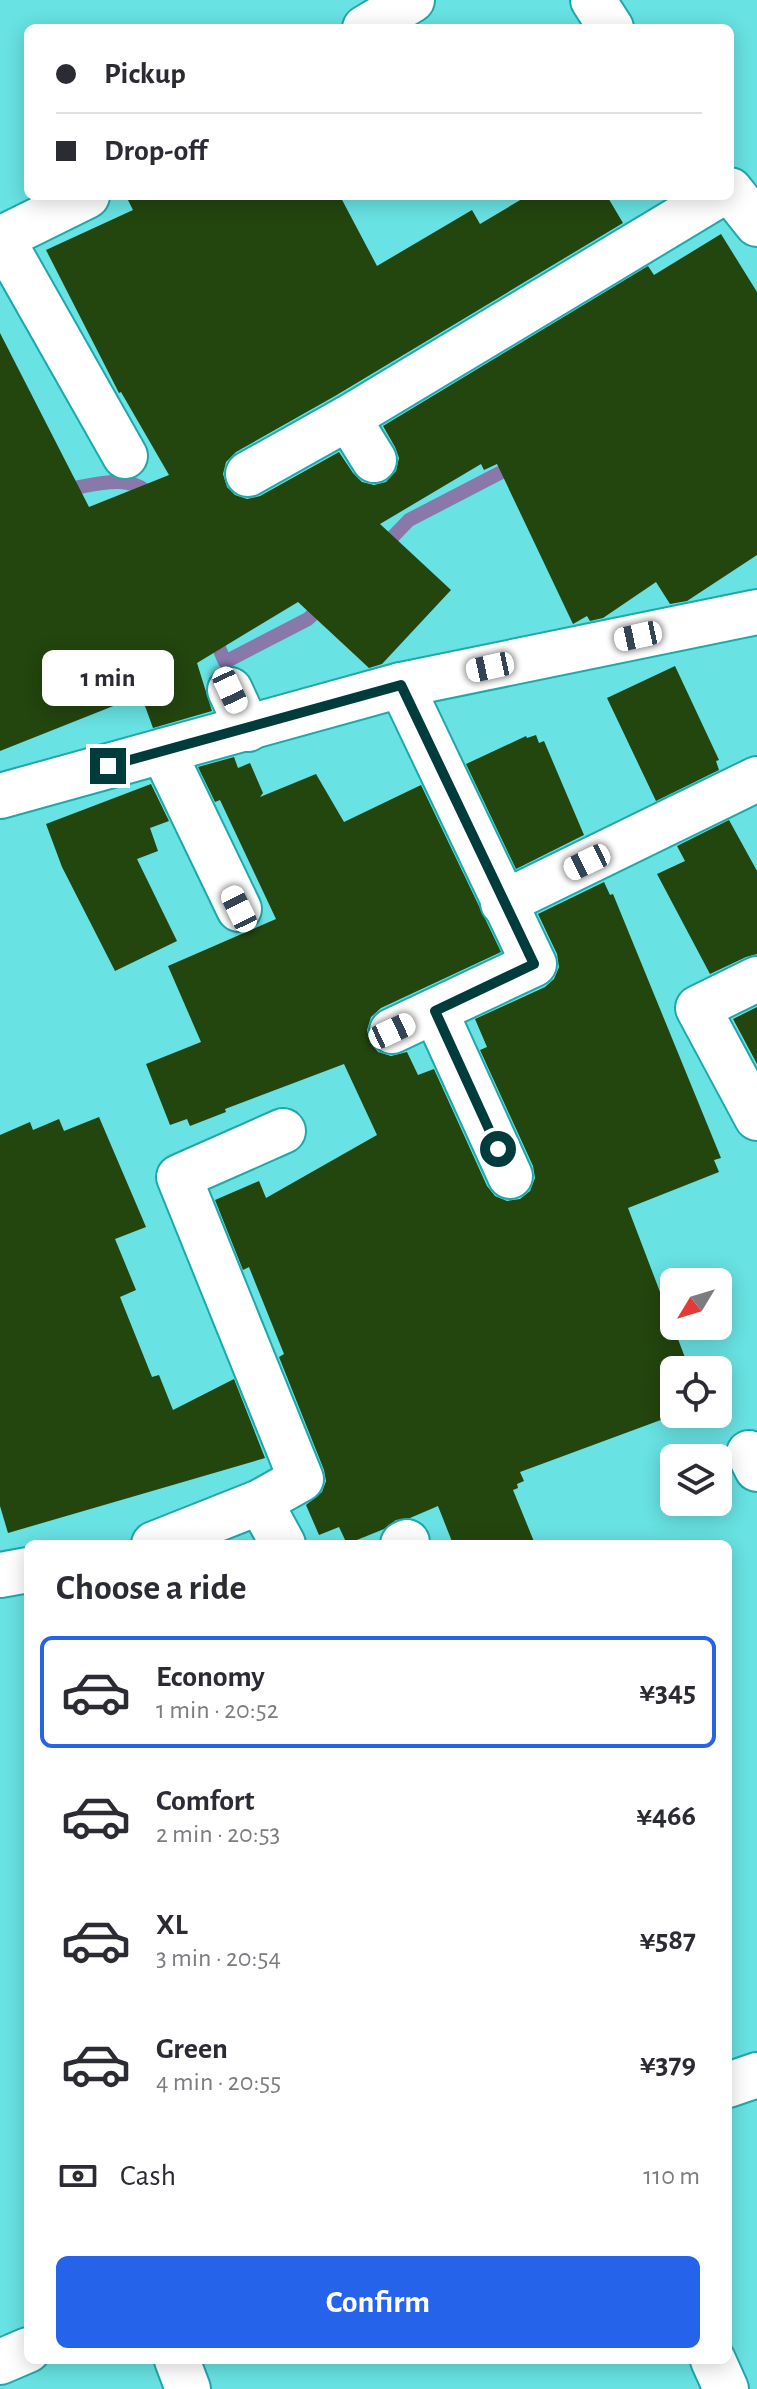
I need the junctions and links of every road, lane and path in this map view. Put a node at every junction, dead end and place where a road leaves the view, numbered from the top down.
1 (412, 0) edge
2 (593, 0) edge
3 (372, 24) edge
4 (608, 24) edge
5 (734, 195) edge
6 (79, 200) edge
7 (710, 200) edge
8 (757, 224) edge
9 (1, 239) edge
10 (348, 418) junction
11 (125, 456) dead end
12 (374, 460) dead end
13 (248, 474) dead end
14 (757, 612) edge
15 (401, 685) junction
16 (230, 690) dead end
17 (248, 729) junction
18 (163, 751) junction
19 (757, 779) edge
20 (0, 796) edge
21 (503, 903) junction
22 (239, 909) dead end
23 (757, 979) edge
24 (435, 1011) junction
25 (392, 1031) dead end
26 (757, 1118) edge
27 (283, 1131) dead end
28 (510, 1176) dead end
29 (260, 1502) junction
30 (164, 1540) edge
31 (281, 1540) edge
32 (24, 1571) edge
33 (0, 1575) edge
34 (757, 2075) edge
35 (732, 2084) edge
36 (24, 2352) edge
37 (0, 2362) edge
38 (179, 2364) edge
39 (715, 2364) edge
40 (188, 2389) edge
41 (726, 2389) edge

1 - 3 street
2 - 4 street
5 - 8 street
6 - 9 street
7 - 10 street
9 - 11 street
10 - 12 street
10 - 13 street
14 - 15 street
15 - 17 street
15 - 21 street
16 - 17 street
17 - 18 street
18 - 20 street
18 - 22 street
19 - 21 street
21 - 24 street
23 - 26 street
24 - 25 street
24 - 28 street
27 - 29 street
29 - 30 street
29 - 31 street
32 - 33 street
34 - 35 street
36 - 37 street
38 - 40 street
39 - 41 street

